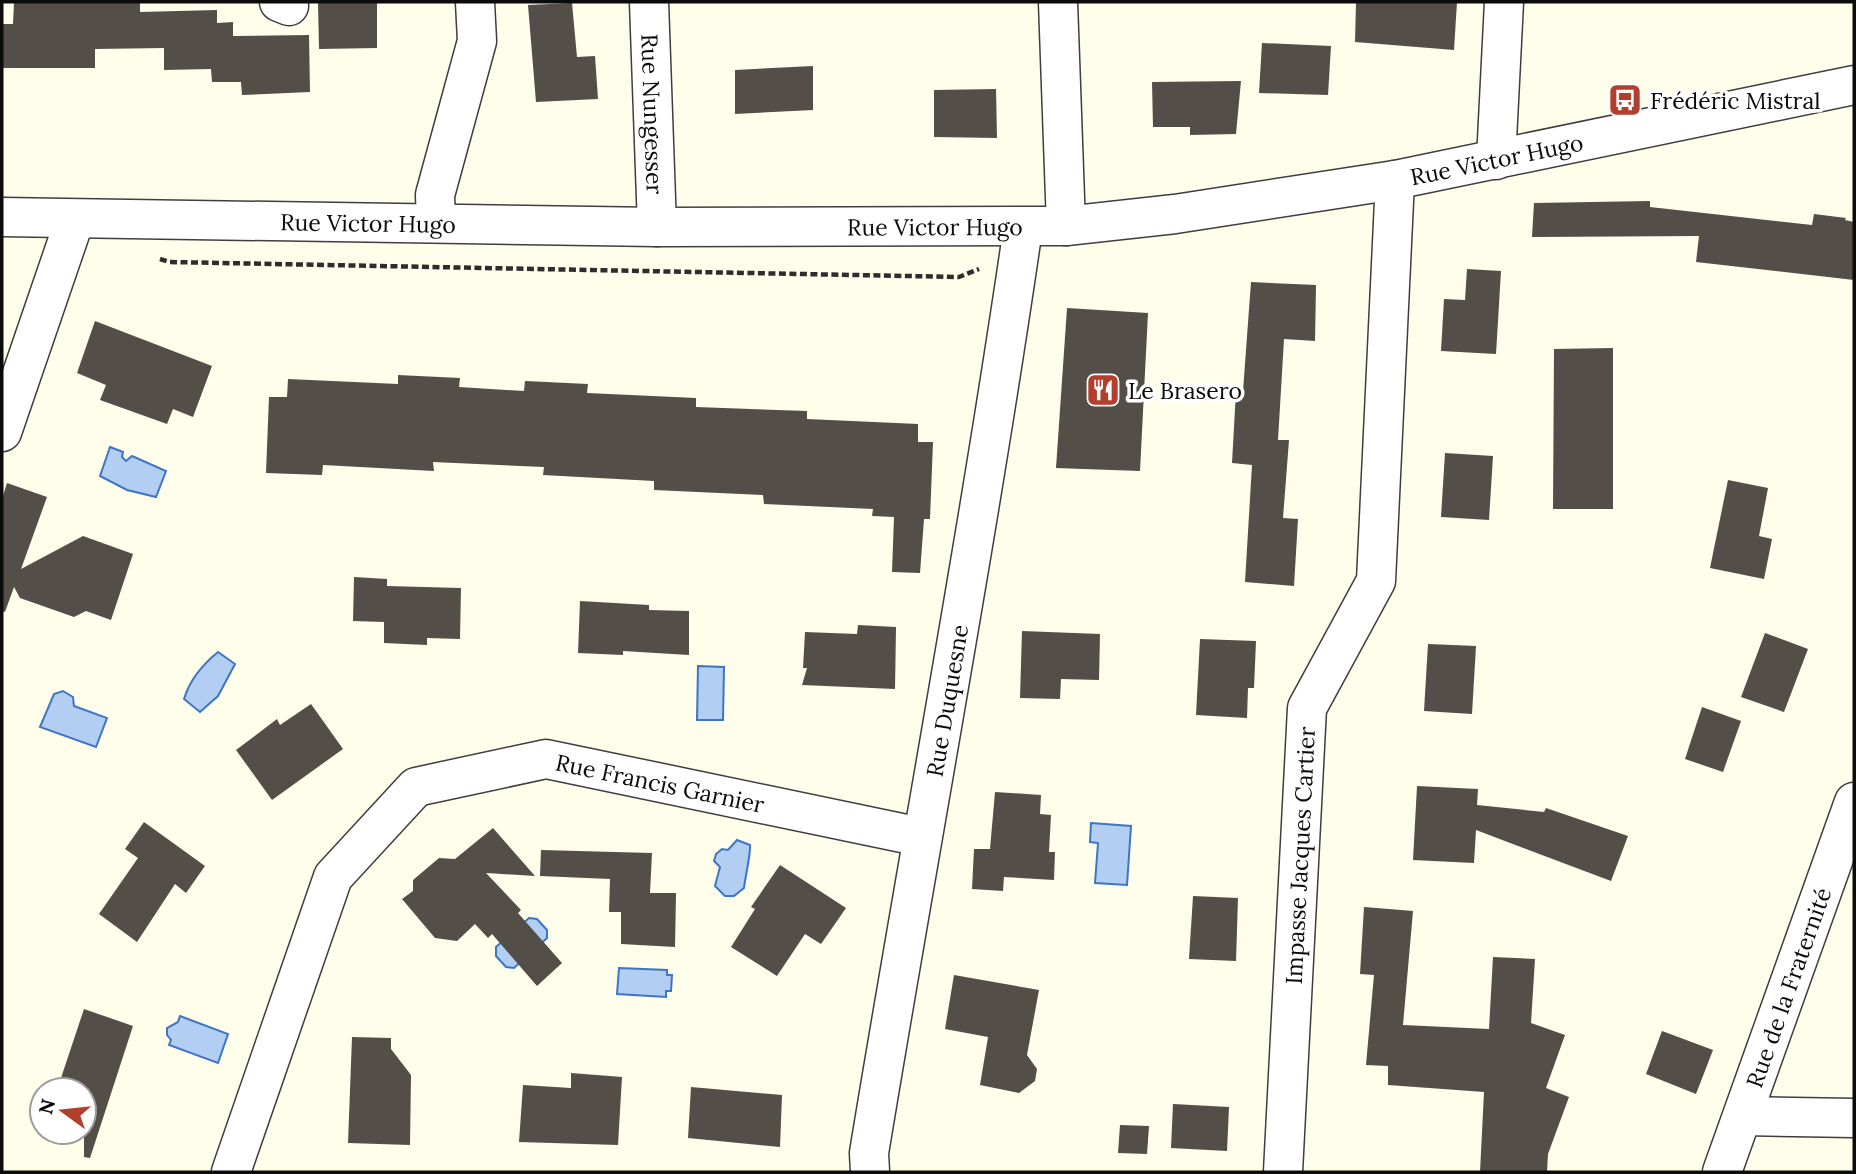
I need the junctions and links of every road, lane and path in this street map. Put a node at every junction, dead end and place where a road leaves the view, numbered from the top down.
1 (475, 2) edge
2 (649, 2) edge
3 (1058, 2) edge
4 (1504, 2) edge
5 (1854, 85) edge
6 (1496, 160) junction
7 (1395, 180) junction
8 (2, 217) edge
9 (75, 219) junction
10 (436, 222) junction
11 (1066, 226) junction
12 (657, 227) junction
13 (1023, 228) junction
14 (2, 432) edge
15 (1854, 803) edge
16 (921, 837) junction
17 (1743, 1116) junction
18 (1854, 1118) edge
19 (231, 1172) edge
20 (870, 1172) edge
21 (1283, 1172) edge
22 (1722, 1172) edge

1 - 10 street
2 - 12 street, Rue Nungesser
3 - 11 street
4 - 6 street
5 - 6 street, Rue Victor Hugo
6 - 7 street, Rue Victor Hugo
7 - 11 street, Rue Victor Hugo
7 - 21 street, Impasse Jacques Cartier
8 - 9 street, Rue Victor Hugo
9 - 10 street, Rue Victor Hugo
9 - 14 street
10 - 12 street, Rue Victor Hugo
11 - 13 street, Rue Victor Hugo
12 - 13 street, Rue Victor Hugo
13 - 16 street, Rue Duquesne
15 - 17 street, Rue de la Fraternité
16 - 19 street, Rue Francis Garnier
16 - 20 street, Rue Duquesne
17 - 18 street
17 - 22 street, Rue de la Fraternité

